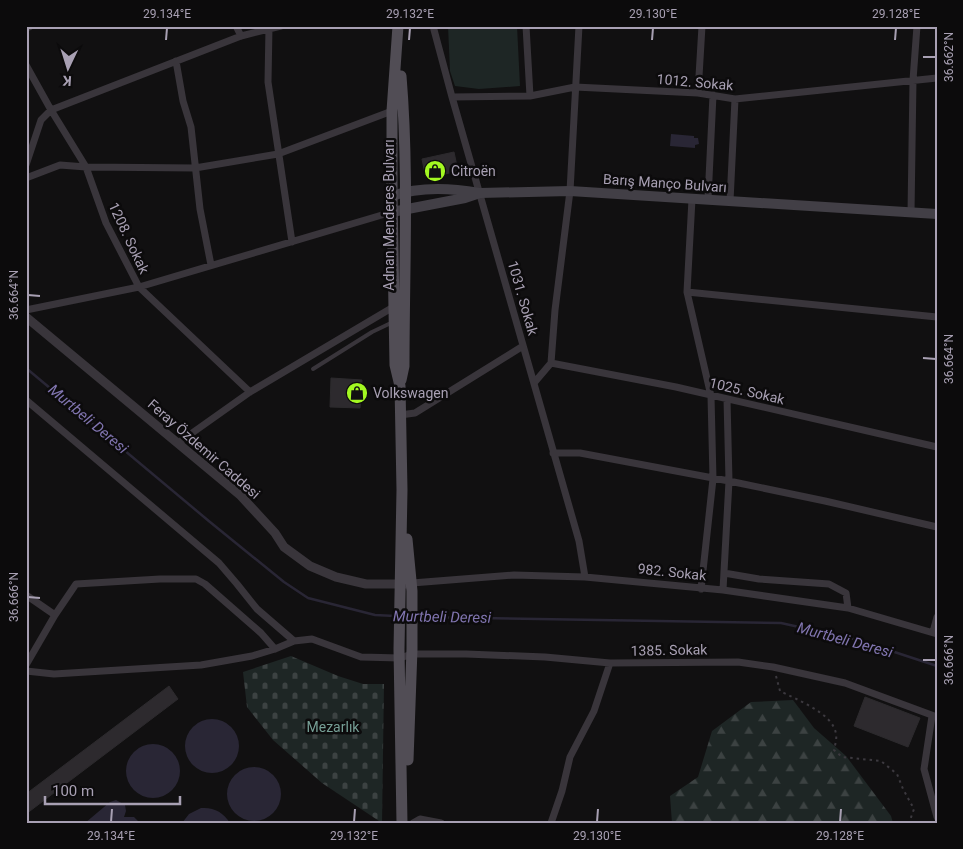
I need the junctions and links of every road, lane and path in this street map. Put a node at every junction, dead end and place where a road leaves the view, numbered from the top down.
1 (236, 26) edge
2 (281, 26) edge
3 (398, 26) edge
4 (433, 26) edge
5 (526, 26) edge
6 (579, 26) edge
7 (702, 26) edge
8 (917, 26) edge
9 (269, 28) edge
10 (240, 36) junction
11 (398, 43) junction
12 (176, 61) junction
13 (26, 65) edge
14 (937, 78) edge
15 (913, 80) junction
16 (575, 87) junction
17 (698, 93) junction
18 (713, 95) junction
19 (530, 96) junction
20 (452, 97) junction
21 (736, 99) junction
22 (51, 110) junction
23 (392, 111) junction
24 (278, 154) junction
25 (26, 165) edge
26 (86, 167) junction
27 (195, 168) junction
28 (26, 178) edge
29 (570, 190) junction
30 (406, 191) junction
31 (480, 193) junction
32 (392, 196) junction
33 (692, 199) junction
34 (708, 199) junction
35 (730, 201) junction
36 (406, 208) junction
37 (392, 212) junction
38 (911, 213) junction
39 (937, 214) edge
40 (292, 242) junction
41 (211, 265) junction
42 (139, 287) junction
43 (687, 292) junction
44 (395, 306) junction
45 (26, 310) edge
46 (26, 317) edge
47 (937, 317) edge
48 (395, 322) junction
49 (523, 346) junction
50 (552, 363) junction
51 (313, 369) dead end
52 (534, 383) junction
53 (400, 386) junction
54 (250, 392) junction
55 (711, 396) junction
56 (727, 399) junction
57 (26, 400) edge
58 (400, 415) junction
59 (178, 443) junction
60 (937, 447) edge
61 (553, 454) junction
62 (713, 479) junction
63 (730, 481) junction
64 (937, 527) edge
65 (724, 573) junction
66 (585, 577) junction
67 (406, 588) junction
68 (701, 589) junction
69 (723, 590) junction
70 (26, 595) edge
71 (848, 608) junction
72 (55, 615) junction
73 (937, 617) edge
74 (935, 633) edge
75 (294, 641) junction
76 (276, 649) junction
77 (412, 652) junction
78 (399, 654) junction
79 (610, 663) junction
80 (26, 665) edge
81 (773, 667) junction
82 (26, 671) edge
83 (934, 717) edge
84 (402, 797) junction
85 (937, 817) edge
86 (402, 823) edge
87 (413, 823) edge
88 (441, 823) edge
89 (551, 823) edge
90 (909, 823) edge

1 - 10 street
2 - 9 street
3 - 11 main road, Adnan Menderes Bulvarı
4 - 20 street, 1031. Sokak
5 - 19 street
6 - 16 street
7 - 17 street
8 - 15 street
9 - 10 street
9 - 24 street
10 - 12 street
11 - 23 main road, Adnan Menderes Bulvarı
11 - 30 main road, Adnan Menderes Bulvarı
12 - 22 street
12 - 27 street
13 - 22 street, 1208. Sokak
14 - 15 street, 1012. Sokak
15 - 21 street, 1012. Sokak
15 - 38 street
16 - 17 street, 1012. Sokak
16 - 19 street, 1012. Sokak
16 - 29 street
17 - 18 street, 1012. Sokak
18 - 21 street, 1012. Sokak
18 - 34 street
19 - 20 street, 1012. Sokak
20 - 31 street, 1031. Sokak
21 - 35 street
22 - 25 street
22 - 26 street, 1208. Sokak
23 - 24 street
23 - 32 main road, Adnan Menderes Bulvarı
24 - 27 street
24 - 40 street
26 - 27 street
26 - 28 street
26 - 42 street, 1208. Sokak
27 - 41 street
29 - 31 main road, Barış Manço Bulvarı
29 - 33 main road, Barış Manço Bulvarı
29 - 50 street
30 - 31 main road
30 - 32 main road
30 - 36 main road, Adnan Menderes Bulvarı
31 - 36 main road, Barış Manço Bulvarı
31 - 49 street, 1031. Sokak
32 - 37 main road, Adnan Menderes Bulvarı
33 - 34 main road, Barış Manço Bulvarı
33 - 43 street
34 - 35 main road, Barış Manço Bulvarı
35 - 38 main road, Barış Manço Bulvarı
36 - 37 main road, Barış Manço Bulvarı
36 - 53 main road, Adnan Menderes Bulvarı
37 - 40 street
37 - 44 main road, Adnan Menderes Bulvarı
38 - 39 main road, Barış Manço Bulvarı
40 - 41 street
41 - 42 street
42 - 45 street
42 - 54 street, 1208. Sokak
43 - 47 street
43 - 55 street
44 - 48 main road, Adnan Menderes Bulvarı
44 - 54 street
46 - 59 street, Feray Özdemir Caddesi
48 - 51 lane
48 - 53 main road, Adnan Menderes Bulvarı
49 - 52 street, 1031. Sokak
49 - 58 street
50 - 52 street
50 - 55 street, 1025. Sokak
52 - 61 street, 1031. Sokak
53 - 58 main road, Adnan Menderes Bulvarı
54 - 59 street
55 - 56 street, 1025. Sokak
55 - 62 street
56 - 60 street, 1025. Sokak
56 - 63 street
57 - 75 street
58 - 67 main road, Adnan Menderes Bulvarı
59 - 67 street, Feray Özdemir Caddesi
61 - 62 street
61 - 66 street, 1031. Sokak
62 - 63 street
62 - 68 street
63 - 64 street
63 - 65 street
65 - 69 street
65 - 71 street
66 - 67 street, 982. Sokak
66 - 68 street, 982. Sokak
67 - 77 main road, Adnan Menderes Bulvarı
67 - 78 main road, Adnan Menderes Bulvarı
68 - 69 street, 982. Sokak
69 - 71 street, 982. Sokak
70 - 72 street
71 - 74 street, 982. Sokak
72 - 76 street
72 - 80 street
73 - 74 street
75 - 76 street
75 - 78 street, 1385. Sokak
76 - 82 street
77 - 78 street, 1385. Sokak
77 - 79 street, 1385. Sokak
77 - 84 main road, Adnan Menderes Bulvarı
78 - 84 main road, Adnan Menderes Bulvarı
79 - 81 street, 1385. Sokak
79 - 89 street
81 - 83 street, 1385. Sokak
81 - 90 path
83 - 85 street
84 - 86 main road, Adnan Menderes Bulvarı
87 - 88 street

